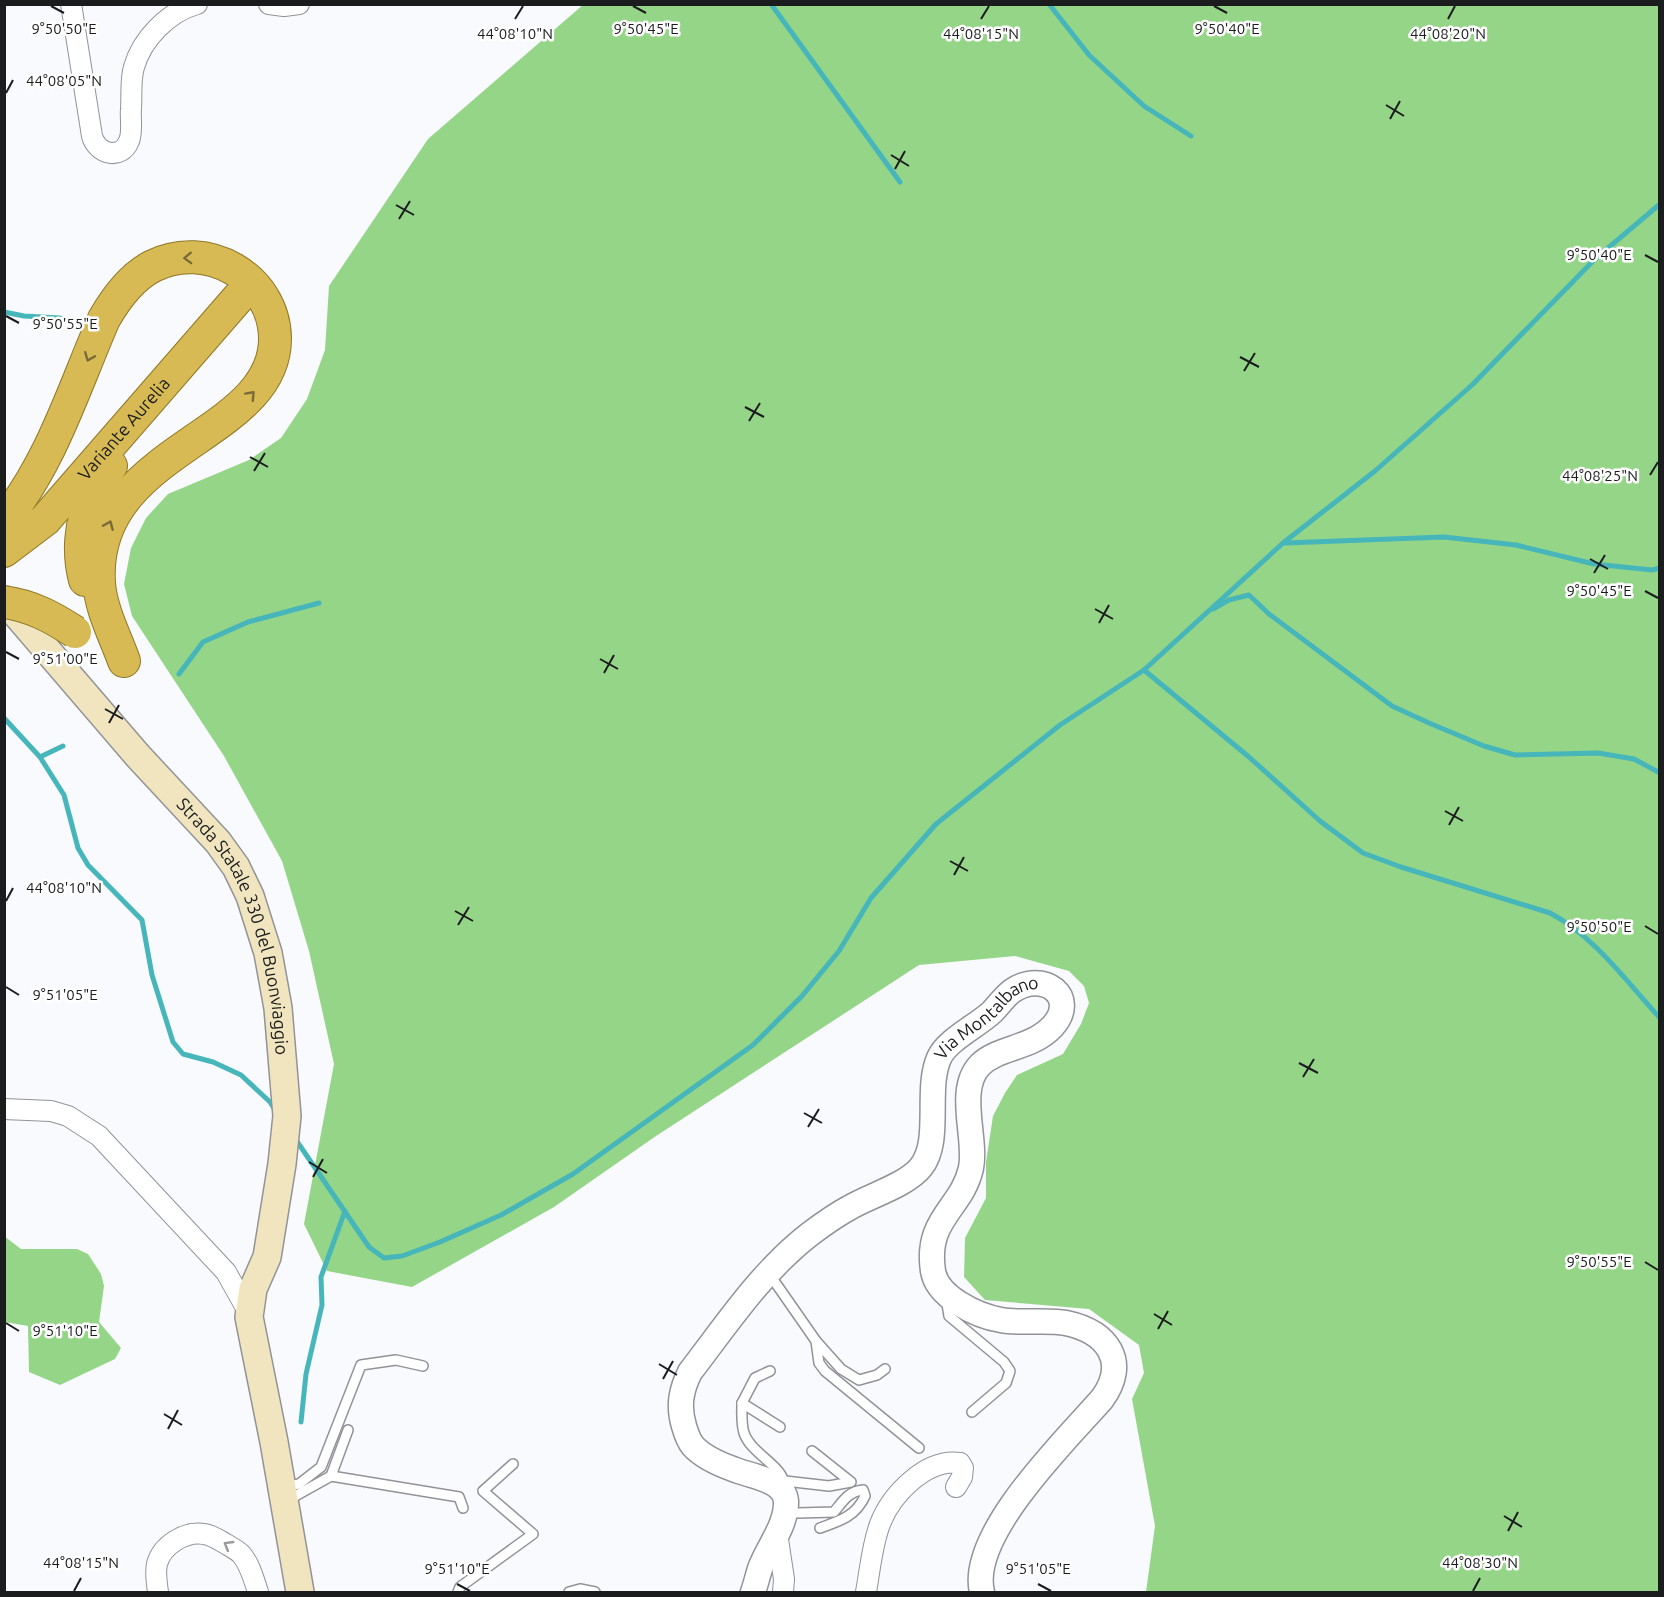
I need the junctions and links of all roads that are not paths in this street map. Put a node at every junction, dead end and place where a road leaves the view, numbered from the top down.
1 (71, 4) edge
2 (197, 4) edge
3 (269, 4) edge
4 (299, 4) edge
5 (238, 298) dead end
6 (145, 406) junction
7 (4, 521) edge
8 (4, 551) edge
9 (4, 601) edge
10 (124, 661) junction
11 (4, 1109) edge
12 (768, 1273) junction
13 (946, 1295) junction
14 (249, 1317) junction
15 (816, 1341) junction
16 (423, 1366) dead end
17 (885, 1368) dead end
18 (770, 1371) dead end
19 (742, 1403) junction
20 (972, 1412) dead end
21 (780, 1427) dead end
22 (348, 1430) dead end
23 (919, 1448) dead end
24 (812, 1451) dead end
25 (513, 1464) dead end
26 (331, 1476) junction
27 (956, 1487) dead end
28 (282, 1495) junction
29 (782, 1505) junction
30 (464, 1508) dead end
31 (820, 1528) dead end
32 (979, 1587) edge
33 (158, 1593) edge
34 (258, 1593) edge
35 (300, 1593) edge
36 (458, 1593) edge
37 (570, 1593) edge
38 (595, 1593) edge
39 (753, 1593) edge
40 (783, 1593) edge
41 (866, 1593) edge

1 - 2 street
3 - 4 street
5 - 6 highway, Variante Aurelia
6 - 8 highway, Variante Aurelia
6 - 10 highway
10 -> 7 highway
9 - 10 highway, bridge
9 - 14 main road, Strada Statale 330 del Buonviaggio
11 - 14 street, Strada Statale 330 del Buonviaggio
12 - 13 street, Via Montalbano
12 - 15 lane
12 - 29 street, Via Montalbano
13 - 20 lane
13 - 32 street
14 - 28 main road, Strada Statale 330 del Buonviaggio
15 - 17 lane
15 - 23 lane
16 - 28 lane
18 - 19 lane
19 - 21 lane
19 - 29 lane
22 - 26 lane
24 - 29 lane
25 - 36 lane
26 - 28 lane
26 - 30 lane
27 - 41 street
28 - 35 main road, Strada Statale 330 del Buonviaggio
29 - 31 lane
29 - 39 street
29 - 40 street
34 -> 33 street
37 - 38 lane

